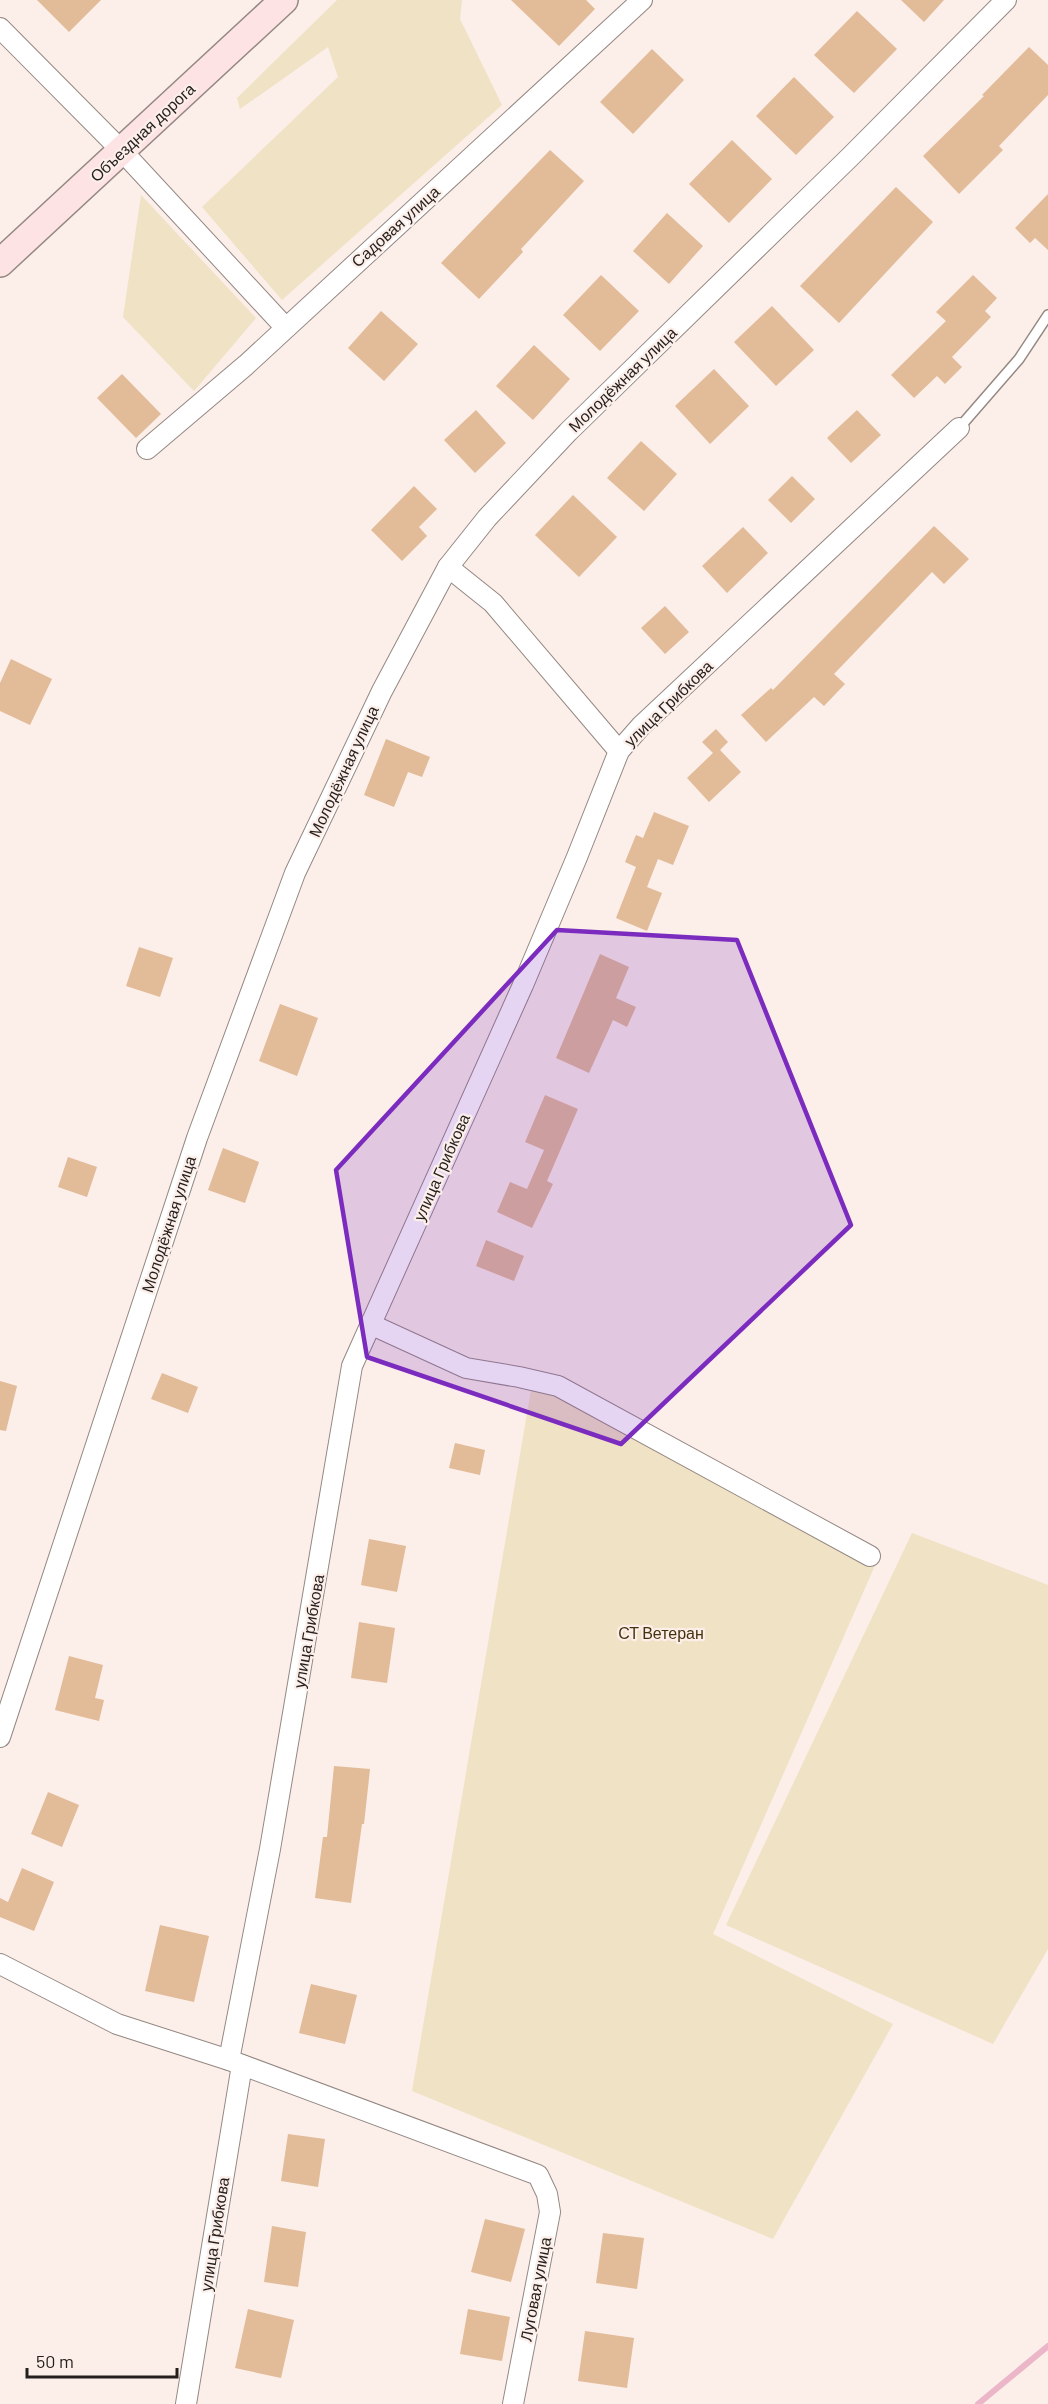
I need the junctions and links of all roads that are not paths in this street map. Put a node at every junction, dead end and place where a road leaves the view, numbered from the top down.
1 (284, 0) edge
2 (1006, 0) edge
3 (636, 3) edge
4 (0, 28) edge
5 (122, 151) junction
6 (0, 263) edge
7 (1048, 315) edge
8 (285, 327) junction
9 (959, 428) joint
10 (147, 449) dead end
11 (448, 567) junction
12 (619, 751) junction
13 (370, 1324) junction
14 (870, 1557) dead end
15 (0, 1737) edge
16 (0, 1964) edge
17 (235, 2062) junction
18 (186, 2404) edge
19 (513, 2404) edge

1 - 5 main road, Объездная дорога
2 - 11 street, Молодёжная улица
3 - 8 street, Садовая улица
4 - 5 street
5 - 6 main road, Объездная дорога
5 - 8 street
7 - 9 lane
8 - 10 street, Садовая улица
9 - 12 street, улица Грибкова
11 - 12 street
11 - 15 street, Молодёжная улица
12 - 13 street, улица Грибкова
13 - 14 street
13 - 17 street, улица Грибкова
16 - 17 street
17 - 18 street, улица Грибкова
17 - 19 street, Луговая улица

